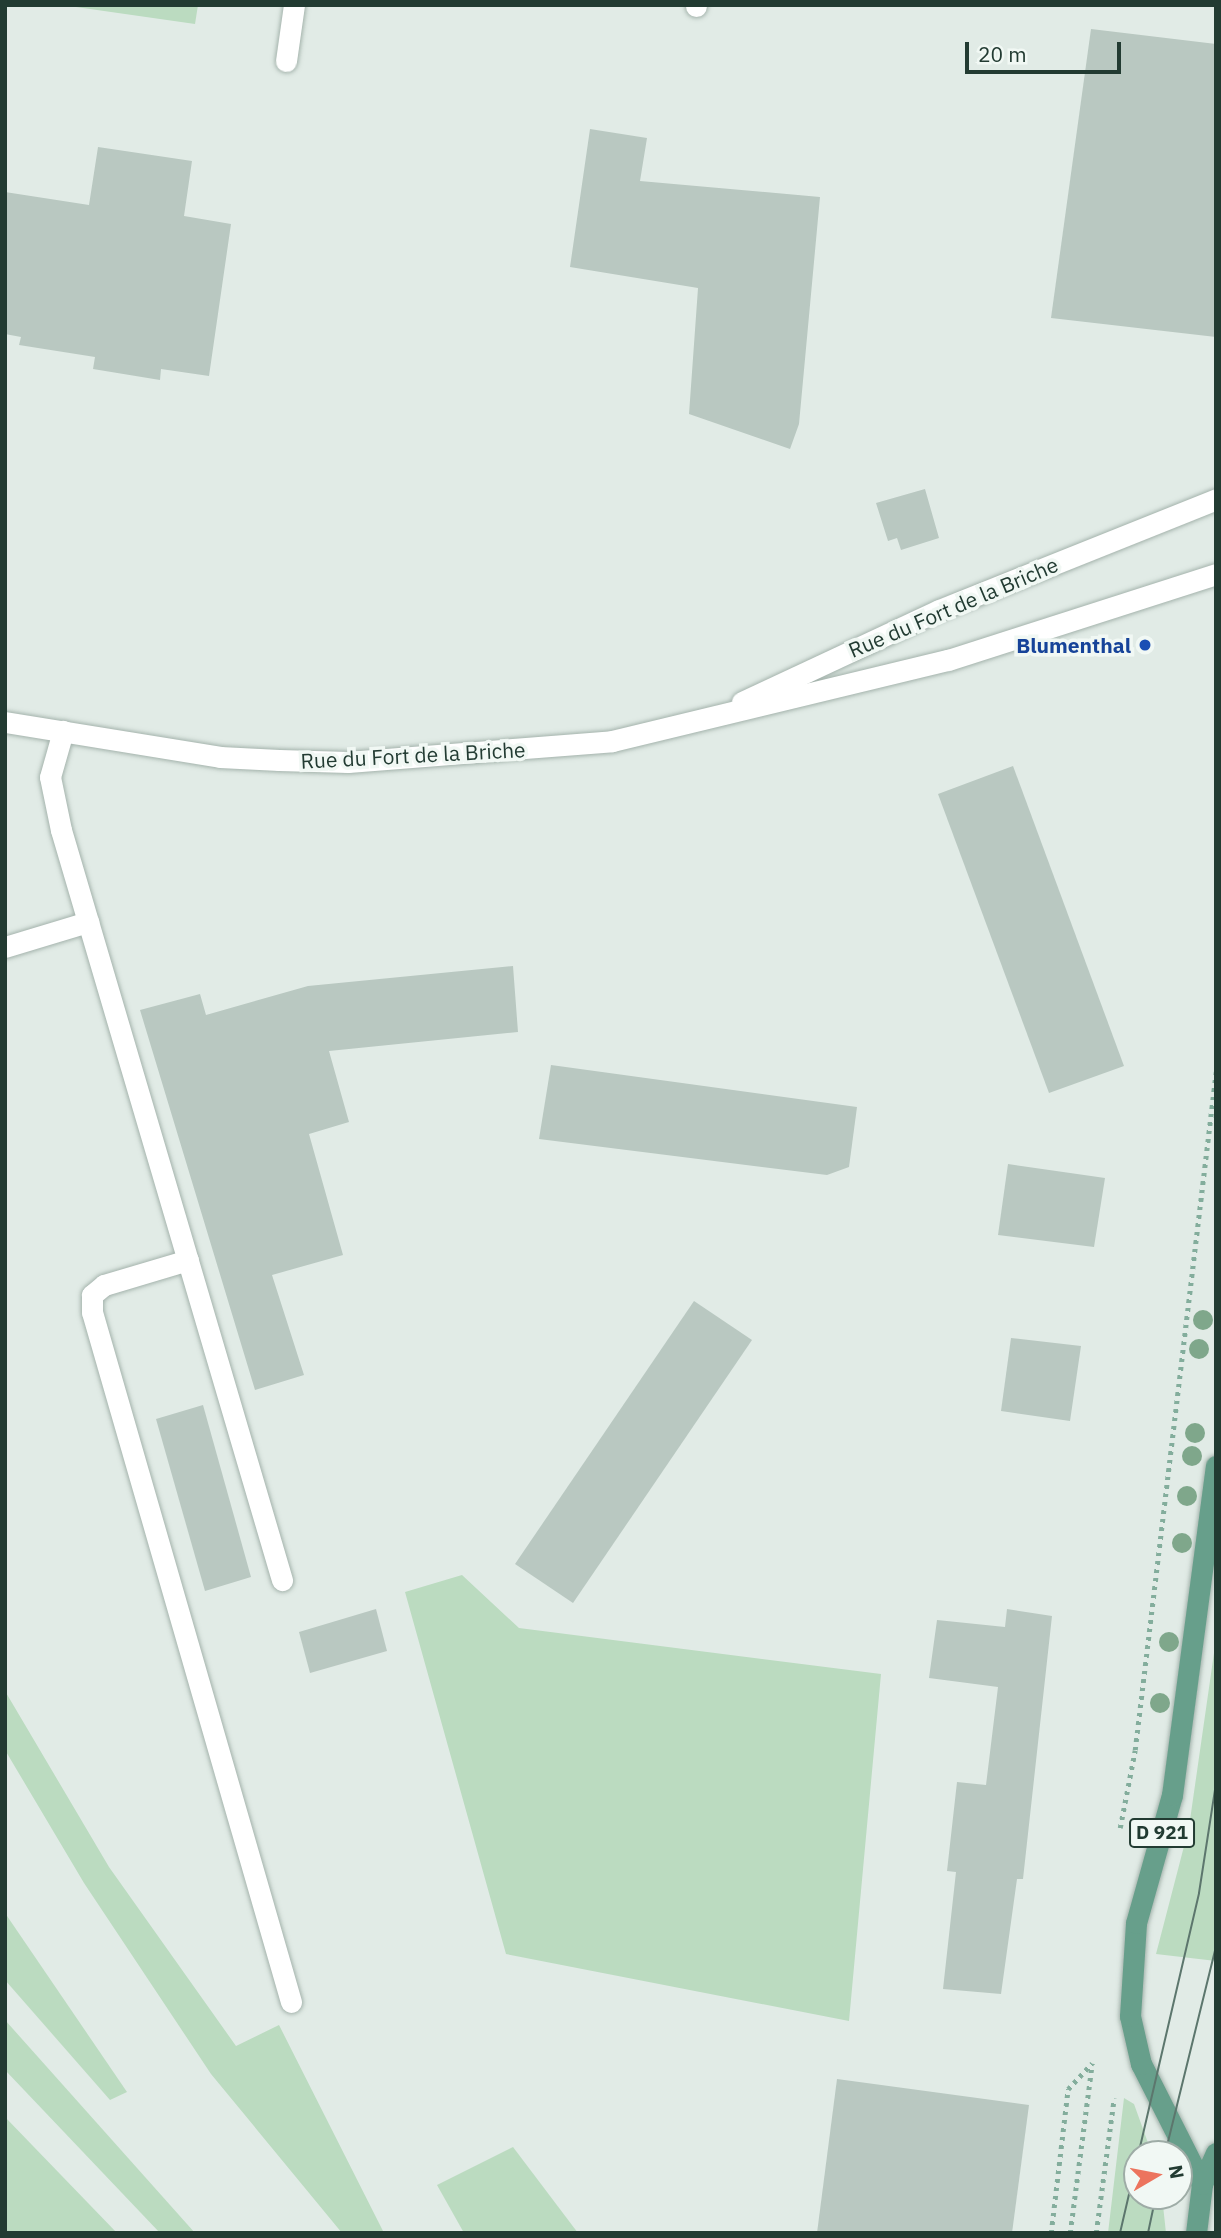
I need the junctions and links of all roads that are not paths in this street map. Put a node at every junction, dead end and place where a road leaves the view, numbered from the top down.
1 (294, 5) edge
2 (286, 61) dead end
3 (1216, 499) edge
4 (1216, 574) edge
5 (5, 722) edge
6 (695, 724) junction
7 (63, 731) junction
8 (88, 922) junction
9 (5, 947) edge
10 (188, 1260) junction
11 (1216, 1466) edge
12 (282, 1580) dead end
13 (290, 2002) dead end
14 (1216, 2153) edge
15 (1209, 2185) edge
16 (1196, 2233) edge

1 - 2 main road
3 - 6 main road, Rue du Fort de la Briche
4 - 6 main road, Rue du Fort de la Briche
5 - 7 main road, Rue du Fort de la Briche
6 - 7 main road, Rue du Fort de la Briche
7 - 8 main road
8 - 9 main road
8 - 10 main road
10 - 12 main road
10 - 13 main road
11 - 15 main road, D 921
14 - 15 main road
15 - 16 main road

